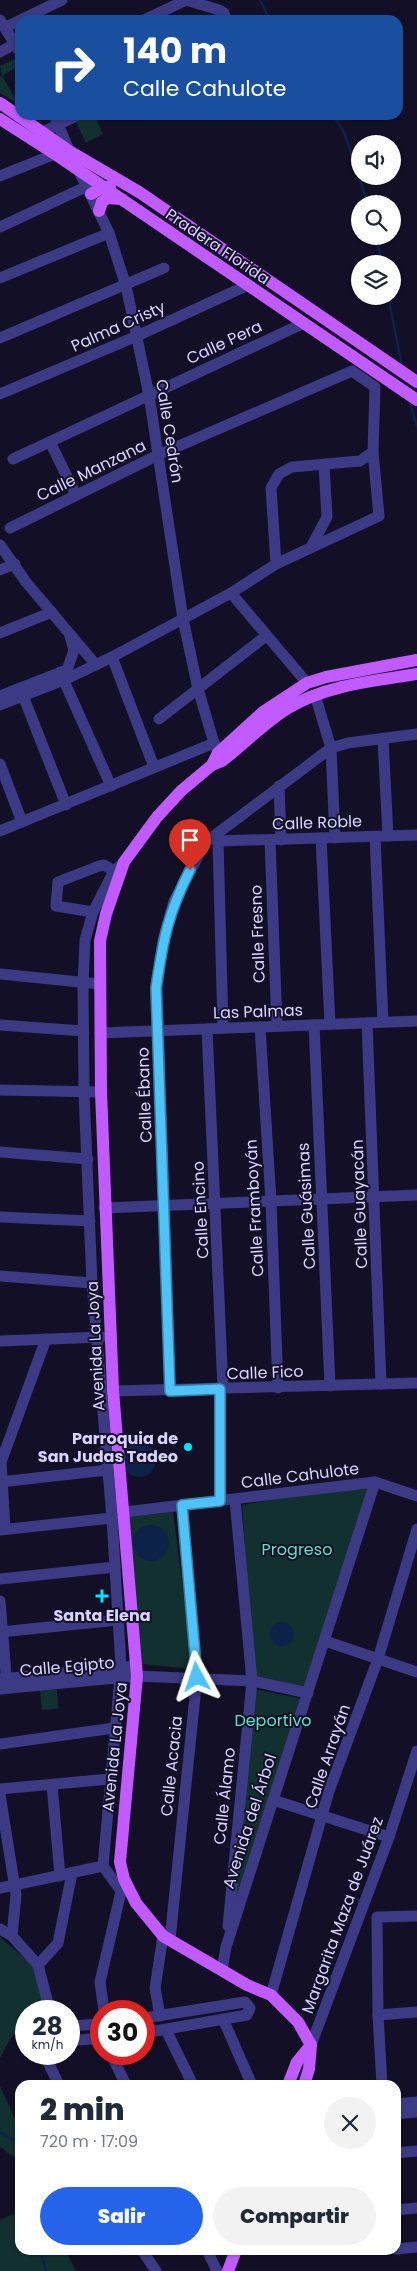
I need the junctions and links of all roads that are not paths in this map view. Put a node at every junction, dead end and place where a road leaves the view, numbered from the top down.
1 (62, 0) edge
2 (24, 15) edge
3 (160, 15) edge
4 (225, 15) edge
5 (15, 18) edge
6 (3, 23) edge
7 (15, 43) edge
8 (15, 49) edge
9 (0, 52) edge
10 (0, 103) edge
11 (15, 113) edge
12 (0, 119) edge
13 (25, 120) edge
14 (56, 120) edge
15 (19, 131) junction
16 (43, 132) junction
17 (69, 150) junction
18 (55, 154) junction
19 (78, 170) junction
20 (0, 176) edge
21 (95, 188) junction
22 (139, 192) junction
23 (121, 199) junction
24 (99, 211) junction
25 (0, 228) edge
26 (109, 233) junction
27 (164, 268) dead end
28 (0, 278) edge
29 (126, 286) junction
30 (248, 286) junction
31 (304, 323) junction
32 (137, 336) junction
33 (0, 338) edge
34 (413, 379) edge
35 (0, 394) edge
36 (149, 395) junction
37 (415, 399) edge
38 (50, 442) junction
39 (373, 452) junction
40 (158, 455) junction
41 (12, 459) dead end
42 (324, 465) junction
43 (76, 496) junction
44 (10, 528) dead end
45 (0, 545) edge
46 (311, 547) junction
47 (15, 564) junction
48 (276, 564) junction
49 (0, 570) edge
50 (231, 593) junction
51 (52, 612) junction
52 (182, 619) junction
53 (68, 632) junction
54 (0, 633) edge
55 (266, 636) junction
56 (112, 657) junction
57 (417, 660) edge
58 (96, 665) junction
59 (417, 674) edge
60 (62, 676) junction
61 (308, 683) junction
62 (198, 688) junction
63 (21, 692) junction
64 (315, 695) junction
65 (0, 696) edge
66 (0, 705) edge
67 (159, 718) dead end
68 (417, 734) edge
69 (383, 738) junction
70 (331, 748) junction
71 (216, 756) junction
72 (0, 764) edge
73 (154, 767) junction
74 (111, 786) junction
75 (279, 786) junction
76 (66, 804) junction
77 (22, 822) junction
78 (0, 831) edge
79 (417, 835) edge
80 (388, 836) junction
81 (375, 837) junction
82 (216, 838) junction
83 (321, 838) junction
84 (335, 838) junction
85 (276, 840) junction
86 (124, 862) junction
87 (114, 871) junction
88 (93, 912) junction
89 (0, 974) edge
90 (83, 983) junction
91 (100, 984) junction
92 (417, 1021) edge
93 (383, 1022) junction
94 (368, 1023) junction
95 (330, 1024) junction
96 (0, 1025) edge
97 (314, 1025) junction
98 (278, 1026) junction
99 (260, 1027) junction
100 (223, 1028) junction
101 (207, 1029) junction
102 (82, 1031) junction
103 (157, 1031) junction
104 (100, 1033) junction
105 (0, 1090) edge
106 (101, 1092) junction
107 (84, 1093) junction
108 (0, 1152) edge
109 (88, 1159) junction
110 (417, 1195) edge
111 (375, 1196) junction
112 (321, 1199) junction
113 (271, 1201) junction
114 (216, 1204) junction
115 (164, 1206) junction
116 (104, 1208) junction
117 (0, 1217) edge
118 (90, 1221) junction
119 (0, 1276) edge
120 (92, 1283) junction
121 (110, 1336) junction
122 (96, 1337) junction
123 (46, 1340) junction
124 (0, 1341) edge
125 (417, 1383) edge
126 (381, 1384) junction
127 (330, 1386) junction
128 (278, 1388) junction
129 (222, 1389) junction
130 (113, 1391) junction
131 (170, 1391) junction
132 (1, 1461) edge
133 (107, 1470) junction
134 (0, 1482) edge
135 (375, 1482) junction
136 (417, 1496) edge
137 (235, 1500) junction
138 (220, 1501) junction
139 (182, 1505) junction
140 (125, 1512) junction
141 (112, 1518) junction
142 (417, 1529) edge
143 (3, 1530) edge
144 (115, 1567) junction
145 (0, 1579) edge
146 (0, 1601) edge
147 (118, 1620) junction
148 (1, 1632) edge
149 (325, 1641) junction
150 (378, 1659) junction
151 (137, 1671) junction
152 (120, 1672) junction
153 (417, 1672) edge
154 (197, 1677) junction
155 (252, 1681) junction
156 (4, 1684) edge
157 (308, 1694) junction
158 (114, 1728) junction
159 (0, 1744) edge
160 (417, 1751) edge
161 (110, 1779) junction
162 (52, 1785) junction
163 (0, 1790) edge
164 (0, 1794) edge
165 (273, 1800) junction
166 (323, 1816) junction
167 (389, 1837) junction
168 (103, 1866) junction
169 (72, 1873) junction
170 (60, 1876) junction
171 (14, 1885) junction
172 (122, 1885) junction
173 (0, 1888) edge
174 (417, 1916) edge
175 (0, 1929) edge
176 (12, 1936) junction
177 (166, 1938) junction
178 (226, 1947) junction
179 (38, 1965) junction
180 (222, 1970) junction
181 (271, 1995) junction
182 (47, 2000) edge
183 (102, 2000) edge
184 (417, 2012) edge
185 (378, 2015) junction
186 (160, 2016) junction
187 (155, 2017) edge
188 (223, 2019) junction
189 (166, 2030) junction
190 (155, 2031) edge
191 (311, 2045) junction
192 (50, 2065) edge
193 (116, 2065) edge
194 (57, 2080) edge
195 (124, 2080) edge
196 (191, 2080) edge
197 (250, 2080) edge
198 (290, 2080) edge
199 (306, 2080) edge
200 (382, 2080) edge
201 (417, 2102) edge
202 (401, 2104) edge
203 (417, 2112) edge
204 (401, 2114) edge
205 (417, 2151) edge
206 (401, 2153) edge
207 (417, 2208) edge
208 (401, 2210) edge
209 (417, 2247) edge
210 (401, 2249) edge
211 (145, 2255) edge
212 (209, 2255) edge
213 (234, 2255) edge
214 (156, 2271) edge
215 (217, 2271) edge
216 (228, 2271) edge

1 - 2 street
3 - 4 street
5 - 6 street
6 - 7 street
8 - 9 street
10 - 11 main road, Pradera Florida
12 - 15 main road, Pradera Florida
13 - 16 main road, Pradera Florida
14 - 16 street
14 - 17 street
15 - 16 main road
15 - 18 main road, Pradera Florida
16 - 17 main road, Pradera Florida
17 - 19 street
17 - 22 main road, Pradera Florida
18 - 19 main road, Pradera Florida
18 - 20 street
19 - 21 main road, Pradera Florida
21 - 22 main road
21 - 23 main road, Pradera Florida
21 - 24 street, Calle Cedrón
21 - 25 street
22 - 34 main road, Pradera Florida
23 - 24 main road
23 - 30 main road, Pradera Florida
24 - 26 street, Calle Cedrón
26 - 28 street
26 - 29 street, Calle Cedrón
27 - 29 street
29 - 32 street, Calle Cedrón
29 - 33 street
30 - 31 main road, Pradera Florida
30 - 32 street, Palma Cristy
31 - 36 street, Calle Pera
31 - 37 main road, Pradera Florida
32 - 35 street, Palma Cristy
32 - 36 street, Calle Cedrón
36 - 38 street, Calle Pera
36 - 40 street, Calle Cedrón
38 - 41 street, Calle Pera
38 - 43 street
39 - 40 street, Calle Manzana
39 - 42 street
39 - 46 street
40 - 43 street, Calle Manzana
40 - 52 street, Calle Cedrón
42 - 46 street
42 - 48 street
43 - 44 street, Calle Manzana
45 - 47 street
46 - 48 street
47 - 49 street
47 - 51 street
48 - 50 street
50 - 52 street
50 - 55 street
51 - 53 street
51 - 54 street
52 - 56 street
52 - 62 street, Calle Cedrón
53 - 58 street
53 - 60 street
55 - 61 street
55 - 62 street
56 - 58 street
56 - 73 street
57 - 61 main road, Avenida La Joya
58 - 60 street
59 - 64 main road, Avenida La Joya
60 - 63 street
60 - 74 street
61 - 71 main road, Avenida La Joya
62 - 67 street
62 - 71 street, Calle Cedrón
63 - 65 street
63 - 66 street
63 - 76 street
64 - 70 street
64 - 71 main road, Avenida La Joya
68 - 69 street, Calle Ébano
69 - 70 street, Calle Ébano
69 - 80 street
70 - 75 street, Calle Ébano
70 - 84 street
71 - 73 street
71 - 86 main road, Avenida La Joya
72 - 77 street
73 - 74 street
74 - 76 street
75 - 82 street, Calle Ébano
75 - 85 street, Calle Fresno
76 - 77 street
77 - 78 street
79 - 80 street, Calle Roble
80 - 81 street, Calle Roble
81 - 84 street, Calle Roble
81 - 93 street
82 - 85 street, Calle Roble
82 - 100 street
82 - 103 street, Calle Ébano
83 - 84 street, Calle Roble
83 - 85 street, Calle Roble
83 - 95 street
85 - 98 street, Calle Fresno
86 - 87 street, Avenida La Joya
86 - 91 main road, Avenida La Joya
87 - 88 street, Avenida La Joya
87 - 88 street
88 - 90 street, Avenida La Joya
89 - 90 street
90 - 91 street
90 - 102 street, Avenida La Joya
91 - 104 main road, Avenida La Joya
92 - 93 street, Las Palmas
93 - 94 street, Las Palmas
94 - 95 street, Las Palmas
94 - 111 street, Calle Guayacán
95 - 97 street, Las Palmas
96 - 102 street
97 - 98 street, Las Palmas
97 - 112 street, Calle Guásimas
98 - 99 street, Las Palmas
99 - 100 street, Las Palmas
99 - 113 street, Calle Framboyán
100 - 101 street, Las Palmas
101 - 103 street, Las Palmas
101 - 114 street, Calle Encino
102 - 107 street, Avenida La Joya
103 - 104 street, Las Palmas
103 - 115 street, Calle Ébano
104 - 106 main road, Avenida La Joya
105 - 107 street
106 - 107 street
106 - 116 main road, Avenida La Joya
107 - 109 street, Avenida La Joya
108 - 109 street
109 - 118 street, Avenida La Joya
110 - 111 street
111 - 112 street
111 - 126 street, Calle Guayacán
112 - 113 street
112 - 127 street, Calle Guásimas
113 - 114 street
113 - 128 street, Calle Framboyán
114 - 115 street
114 - 129 street, Calle Encino
115 - 116 street
115 - 131 street, Calle Ébano
116 - 121 main road, Avenida La Joya
117 - 118 street
118 - 120 street, Avenida La Joya
119 - 120 street
120 - 122 street, Avenida La Joya
121 - 122 street
121 - 130 main road, Avenida La Joya
122 - 123 street
122 - 133 street, Avenida La Joya
123 - 124 street
123 - 132 street
125 - 126 street, Calle Fico
126 - 127 street, Calle Fico
127 - 128 street, Calle Fico
128 - 129 street, Calle Fico
129 - 131 street, Calle Fico
129 - 138 street, Calle Encino
130 - 131 street, Calle Fico
130 - 140 main road, Avenida La Joya
132 - 134 street
133 - 134 street
133 - 141 street, Avenida La Joya
134 - 143 street
135 - 136 street, Calle Cahulote
135 - 137 street, Calle Cahulote
135 - 149 street, Avenida del Árbol
137 - 138 street, Calle Cahulote
137 - 155 street, Calle Álamo
138 - 139 street, Calle Cahulote
139 - 140 street, Calle Cahulote
139 - 154 street, Calle Acacia
140 - 151 main road, Avenida La Joya
141 - 143 street
141 - 144 street, Avenida La Joya
142 - 150 street, Calle Arrayán
144 - 145 street
144 - 147 street, Avenida La Joya
146 - 148 street
147 - 148 street
147 - 152 street, Avenida La Joya
148 - 156 street
149 - 150 street
149 - 157 street, Avenida del Árbol
150 - 153 street
150 - 166 street, Calle Arrayán
151 - 152 street, Calle Egipto
151 - 154 street, Calle Egipto
151 - 172 main road, Avenida La Joya
152 - 156 street, Calle Egipto
152 - 158 street, Avenida La Joya
154 - 155 street, Calle Egipto
154 - 177 street, Calle Acacia
155 - 157 street, Calle Egipto
155 - 178 street, Calle Álamo
157 - 165 street, Avenida del Árbol
158 - 159 street
158 - 161 street, Avenida La Joya
160 - 167 street, Margarita Maza de Juárez
161 - 162 street
161 - 168 street, Avenida La Joya
162 - 163 street
162 - 170 street
164 - 171 street
165 - 166 street
165 - 178 street, Avenida del Árbol
166 - 167 street
166 - 181 street, Calle Arrayán
167 - 191 street, Margarita Maza de Juárez
168 - 169 street
168 - 172 street, Avenida La Joya
169 - 170 street
169 - 179 street
170 - 171 street
171 - 173 street
171 - 176 street
172 - 177 main road, Avenida La Joya
172 - 183 street
174 - 185 street
175 - 176 street
176 - 179 street
177 - 180 main road, Avenida La Joya
177 - 186 street, Calle Acacia
178 - 180 street, Avenida del Árbol
179 - 182 street
180 - 181 main road, Avenida La Joya
181 - 191 main road, Avenida La Joya
184 - 185 street
185 - 200 street
186 - 187 street
186 - 188 street
188 - 189 street
188 - 197 street
189 - 190 street
189 - 196 street
191 - 198 main road, Margarita Maza de Juárez
191 - 199 main road
192 - 194 street
193 - 195 street
201 - 202 street
203 - 204 street
205 - 206 street
207 - 208 street
209 - 210 street
211 - 214 street
212 - 215 street
213 - 216 main road

